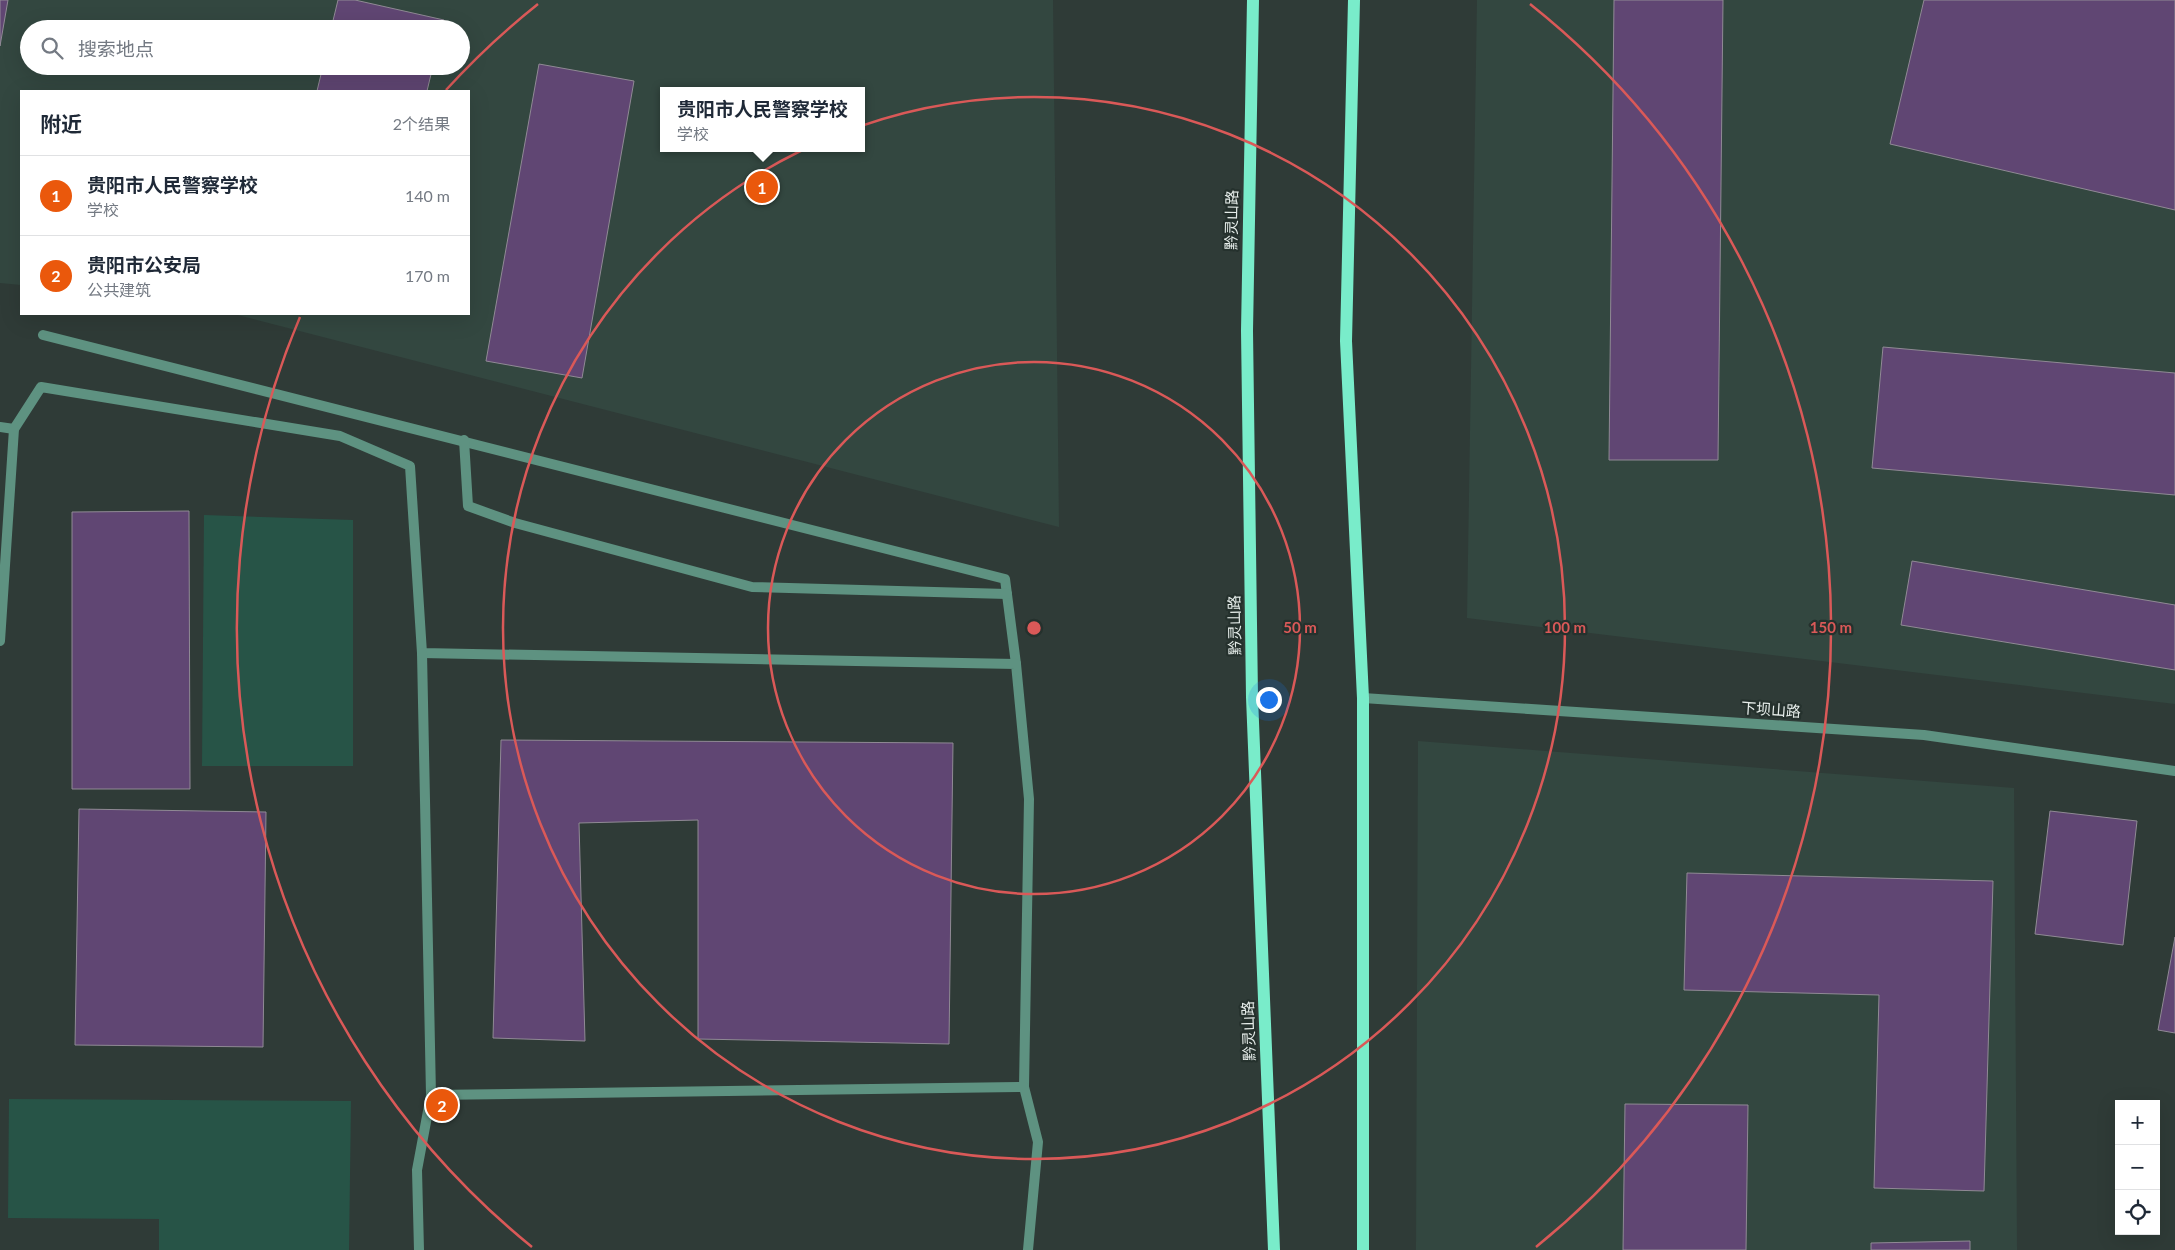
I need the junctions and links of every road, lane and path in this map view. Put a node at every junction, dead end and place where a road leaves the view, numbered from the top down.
1 (1253, 0) edge
2 (1354, 0) edge
3 (43, 336) dead end
4 (0, 427) edge
5 (14, 429) junction
6 (464, 440) junction
7 (1007, 594) junction
8 (0, 641) edge
9 (422, 654) junction
10 (1016, 664) junction
11 (1363, 698) junction
12 (2175, 771) edge
13 (1024, 1087) junction
14 (432, 1095) junction
15 (419, 1250) edge
16 (1028, 1250) edge
17 (1274, 1250) edge
18 (1363, 1250) edge

1 - 17 main road, 黔灵山路
2 - 11 main road
3 - 6 street
4 - 5 street
5 - 8 street
5 - 9 street
6 - 7 street
6 - 7 street
7 - 10 street
9 - 10 street
9 - 14 street
10 - 13 street
11 - 12 street, 下坝山路
11 - 18 main road
13 - 14 street
13 - 16 street
14 - 15 street

